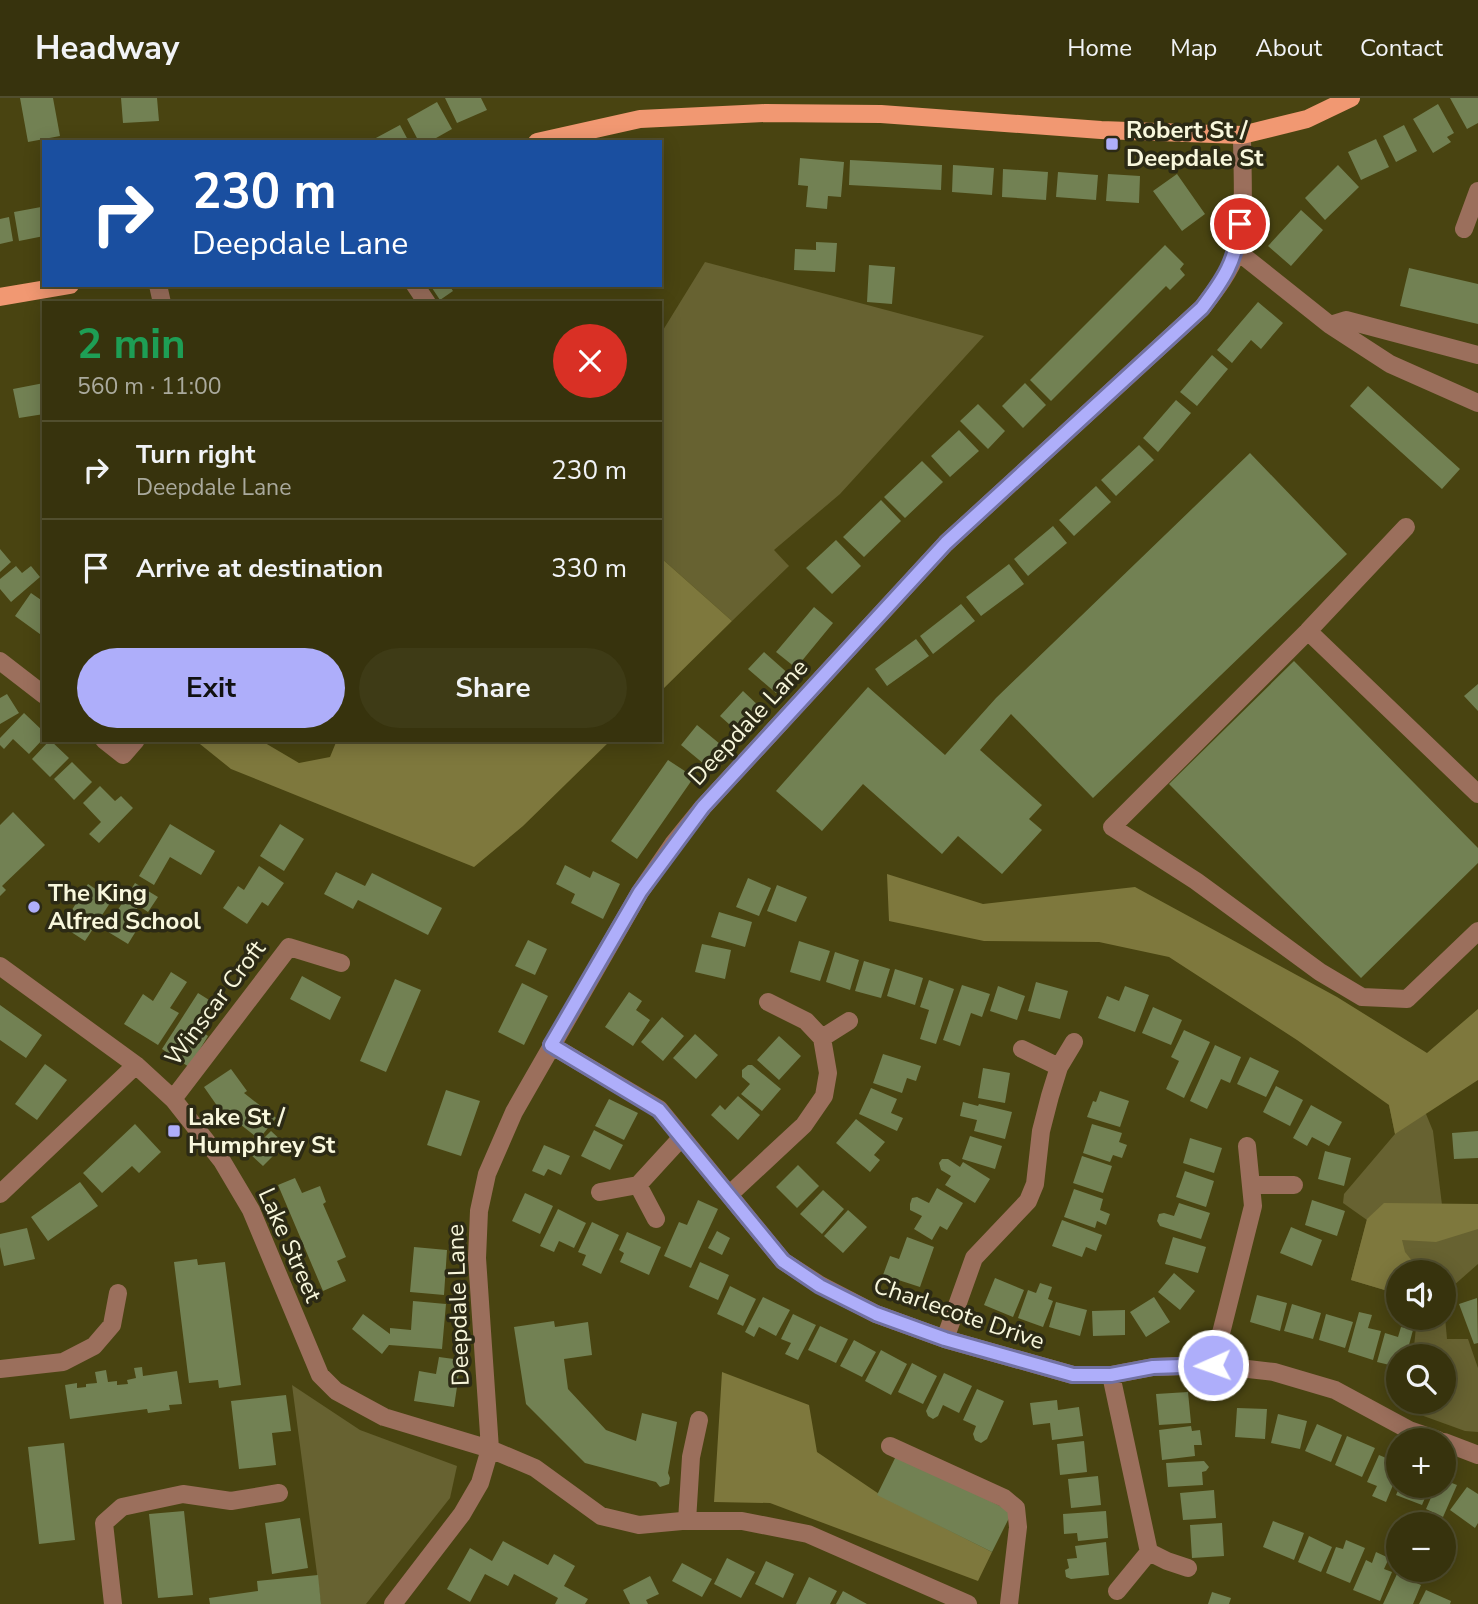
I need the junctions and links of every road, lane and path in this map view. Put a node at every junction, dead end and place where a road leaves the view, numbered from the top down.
1 (1351, 98) edge
2 (1241, 135) junction
3 (546, 140) edge
4 (1478, 191) edge
5 (1464, 229) dead end
6 (1237, 251) junction
7 (58, 287) edge
8 (0, 297) edge
9 (1330, 325) junction
10 (1478, 355) edge
11 (1478, 403) edge
12 (1406, 527) dead end
13 (1308, 631) junction
14 (0, 661) edge
15 (42, 693) edge
16 (107, 742) edge
17 (134, 742) edge
18 (1478, 794) edge
19 (1478, 932) edge
20 (341, 963) dead end
21 (0, 966) edge
22 (768, 1002) dead end
23 (849, 1021) dead end
24 (822, 1038) junction
25 (1074, 1042) dead end
26 (551, 1045) junction
27 (1022, 1049) dead end
28 (136, 1065) junction
29 (1059, 1068) junction
30 (173, 1099) junction
31 (682, 1137) junction
32 (1247, 1146) dead end
33 (638, 1185) junction
34 (1251, 1185) junction
35 (1294, 1185) dead end
36 (600, 1192) dead end
37 (0, 1194) edge
38 (730, 1194) junction
39 (656, 1219) dead end
40 (118, 1293) dead end
41 (945, 1339) junction
42 (1213, 1365) junction
43 (0, 1369) edge
44 (1111, 1375) junction
45 (699, 1420) dead end
46 (1405, 1428) edge
47 (890, 1446) dead end
48 (1456, 1447) edge
49 (490, 1449) junction
50 (1478, 1455) edge
51 (279, 1493) dead end
52 (687, 1521) junction
53 (1149, 1552) junction
54 (1188, 1568) dead end
55 (1117, 1591) dead end
56 (113, 1604) edge
57 (393, 1604) edge
58 (968, 1604) edge
59 (1009, 1604) edge

1 - 2 main road
2 - 3 main road
2 - 6 street, Deepdale Lane
4 - 5 street
6 - 9 street
6 - 26 street, Deepdale Lane
7 - 8 main road
9 - 10 street
9 - 11 street
12 - 13 street
13 - 18 street
13 - 19 street
14 - 15 street
16 - 17 street
20 - 30 street, Winscar Croft
21 - 28 street, Lake Street
22 - 24 street
23 - 24 street
24 - 38 street
25 - 29 street
26 - 31 street, Charlecote Drive
26 - 49 street, Deepdale Lane
27 - 29 street
28 - 30 street, Lake Street
28 - 37 street
29 - 41 street
30 - 49 street, Lake Street
31 - 33 street
31 - 38 street, Charlecote Drive
32 - 34 street
33 - 36 street
33 - 39 street
34 - 35 street
34 - 42 street
38 - 41 street, Charlecote Drive
40 - 43 street
41 - 44 street, Charlecote Drive
42 - 44 street, Charlecote Drive
42 - 46 street, Charlecote Drive
44 - 53 street
45 - 52 street
47 - 59 street
48 - 50 street
49 - 52 street, Lake Street
49 - 57 street
51 - 56 street
52 - 58 street, Lake Street
53 - 54 street
53 - 55 street

